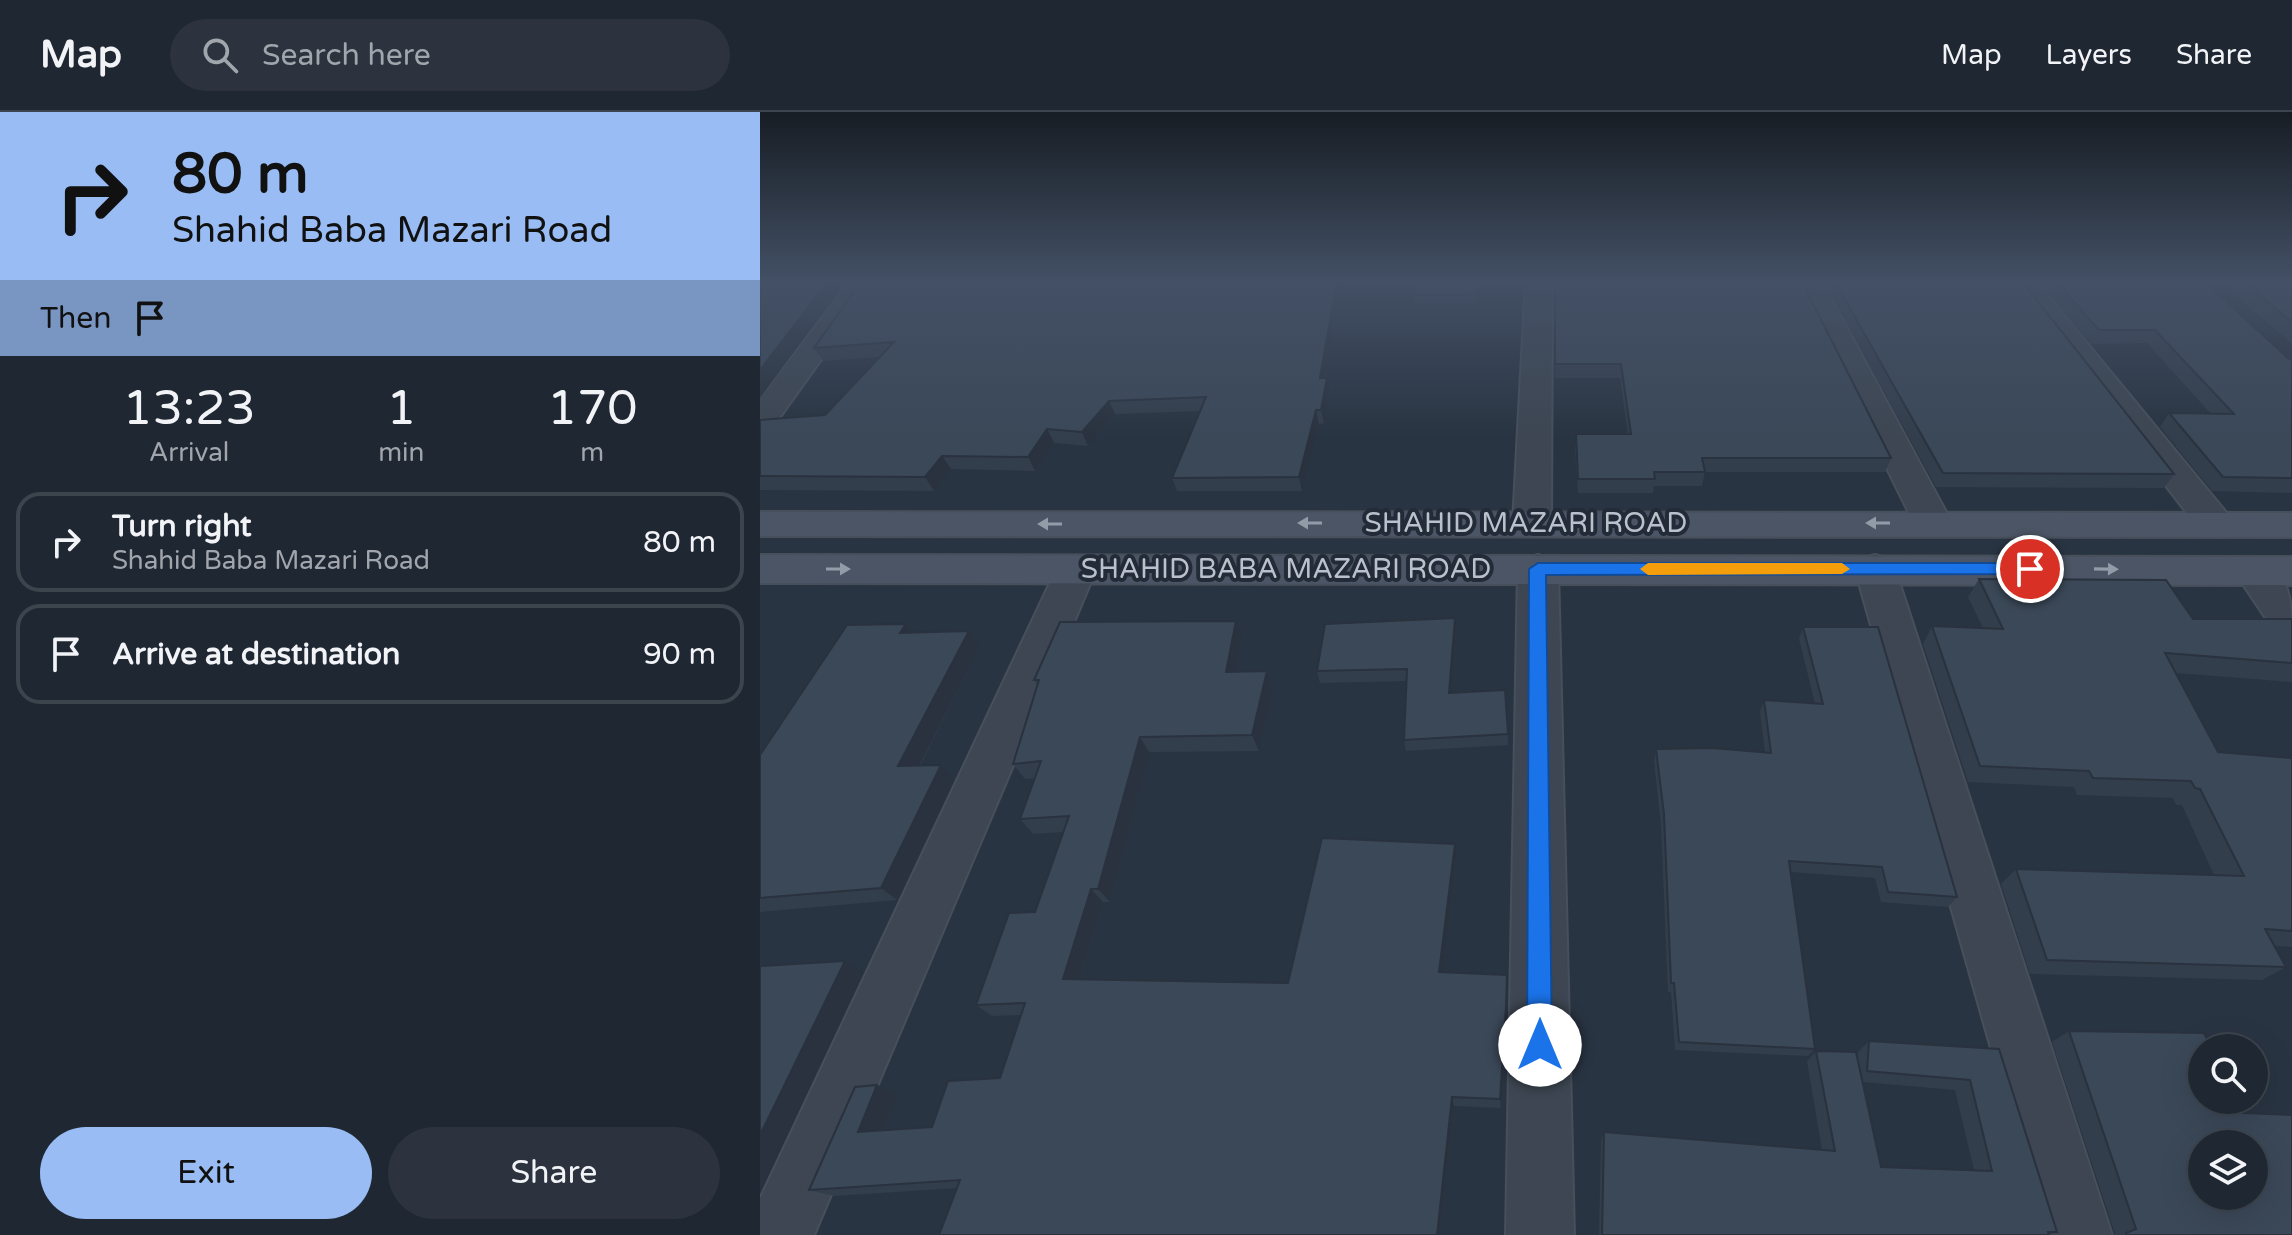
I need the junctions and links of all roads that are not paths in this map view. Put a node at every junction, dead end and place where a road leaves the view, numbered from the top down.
1 (826, 332) edge
2 (1538, 332) edge
3 (1834, 332) edge
4 (2063, 332) edge
5 (760, 421) edge
6 (1933, 523) junction
7 (760, 524) edge
8 (2216, 525) junction
9 (2292, 525) edge
10 (1535, 546) junction
11 (760, 569) edge
12 (1875, 569) junction
13 (1076, 570) junction
14 (2273, 571) edge
15 (2292, 624) edge
16 (779, 1235) edge
17 (1540, 1235) edge
18 (2078, 1235) edge

1 - 5 street
2 - 10 street
3 - 6 street
4 - 8 street
6 - 8 main road, SHAHID MAZARI ROAD
6 -> 10 main road, SHAHID MAZARI ROAD
10 -> 7 main road, SHAHID MAZARI ROAD
8 - 9 main road, SHAHID MAZARI ROAD
10 - 12 main road, SHAHID BABA MAZARI ROAD
10 - 13 main road, SHAHID BABA MAZARI ROAD
10 - 17 street
11 -> 13 main road, SHAHID BABA MAZARI ROAD
12 -> 14 main road, SHAHID BABA MAZARI ROAD
12 - 18 street
13 - 16 street
14 - 15 street

